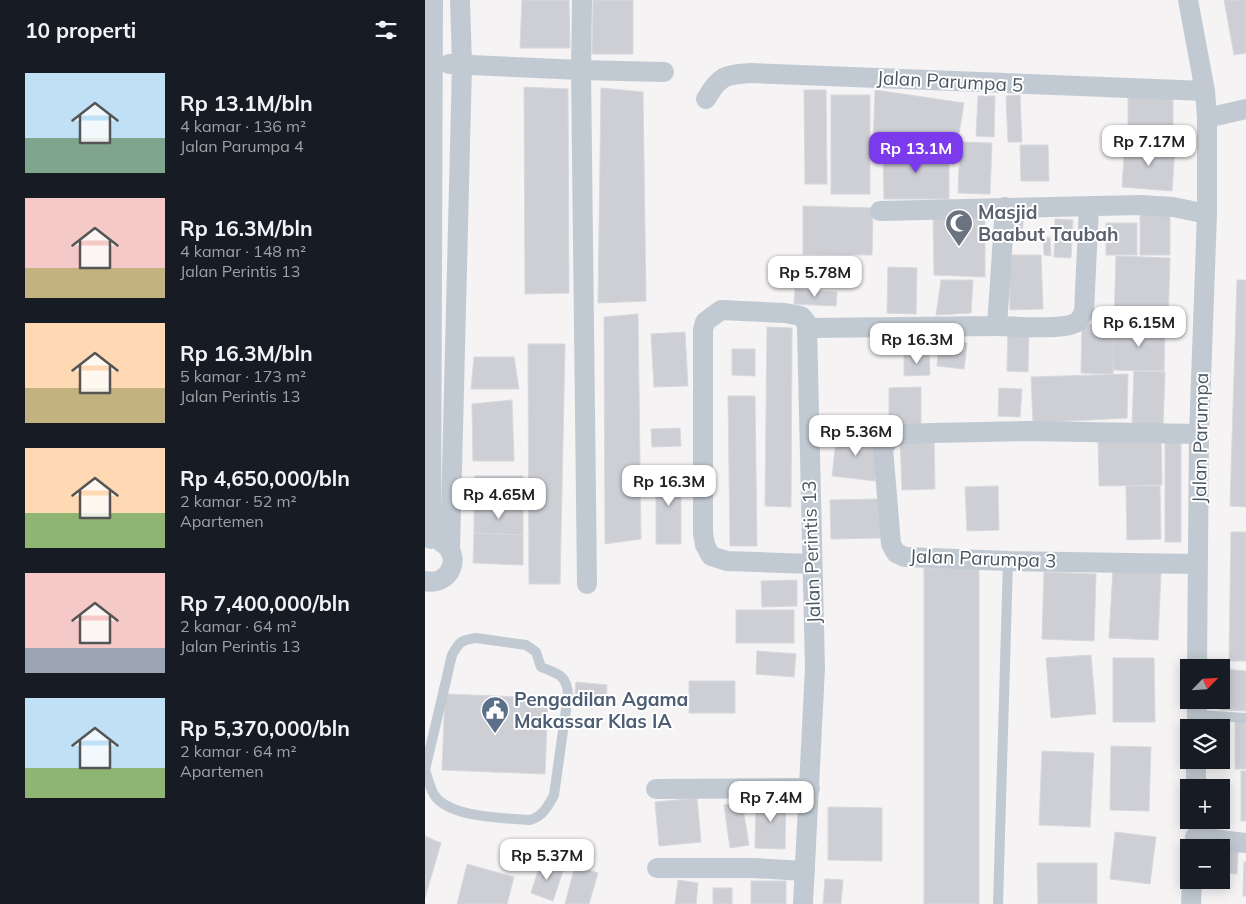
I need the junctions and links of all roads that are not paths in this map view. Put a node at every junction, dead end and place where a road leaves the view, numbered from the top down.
1 (433, 0) edge
2 (460, 0) edge
3 (582, 0) edge
4 (1188, 0) edge
5 (434, 63) junction
6 (462, 65) junction
7 (581, 70) junction
8 (665, 72) dead end
9 (1205, 91) junction
10 (706, 99) dead end
11 (1246, 110) edge
12 (1207, 118) junction
13 (1089, 206) junction
14 (432, 207) junction
15 (1005, 207) junction
16 (457, 210) junction
17 (879, 211) dead end
18 (1207, 214) junction
19 (428, 280) edge
20 (997, 326) junction
21 (807, 328) junction
22 (1199, 434) junction
23 (428, 540) edge
24 (450, 551) junction
25 (1008, 561) junction
26 (812, 564) junction
27 (1197, 564) junction
28 (425, 581) edge
29 (587, 584) dead end
30 (1197, 659) edge
31 (1197, 714) edge
32 (1246, 718) edge
33 (425, 770) edge
34 (810, 788) junction
35 (656, 789) dead end
36 (1195, 835) edge
37 (1246, 843) edge
38 (657, 868) dead end
39 (805, 871) junction
40 (1192, 889) edge
41 (803, 904) edge
42 (998, 904) edge
43 (1191, 904) edge

1 - 5 street
2 - 6 street
3 - 7 street
4 - 9 street, Jalan Parumpa
5 - 6 street
5 - 14 street
6 - 7 street
6 - 16 street
7 - 8 street
7 - 29 street
9 - 10 street, Jalan Parumpa 5
9 - 12 street, Jalan Parumpa
11 - 12 street
12 - 18 street, Jalan Parumpa
13 - 15 street
13 - 18 street
13 - 20 street
14 - 16 street
14 - 19 street
15 - 17 street
15 - 20 street
16 - 24 street
18 - 22 street, Jalan Parumpa
19 - 23 street
20 - 21 street
21 - 26 street, Jalan Perintis 13
21 - 26 street
22 - 25 street, Jalan Parumpa 3
22 - 27 street, Jalan Parumpa
23 - 24 street
24 - 28 street
25 - 27 street, Jalan Parumpa 3
25 - 42 lane
26 - 34 street, Jalan Perintis 13
27 - 30 street, Jalan Parumpa
31 - 32 lane
33 - 33 lane
34 - 35 street
34 - 39 street, Jalan Perintis 13
36 - 37 street
38 - 39 street
39 - 41 street, Jalan Perintis 13
40 - 43 street

